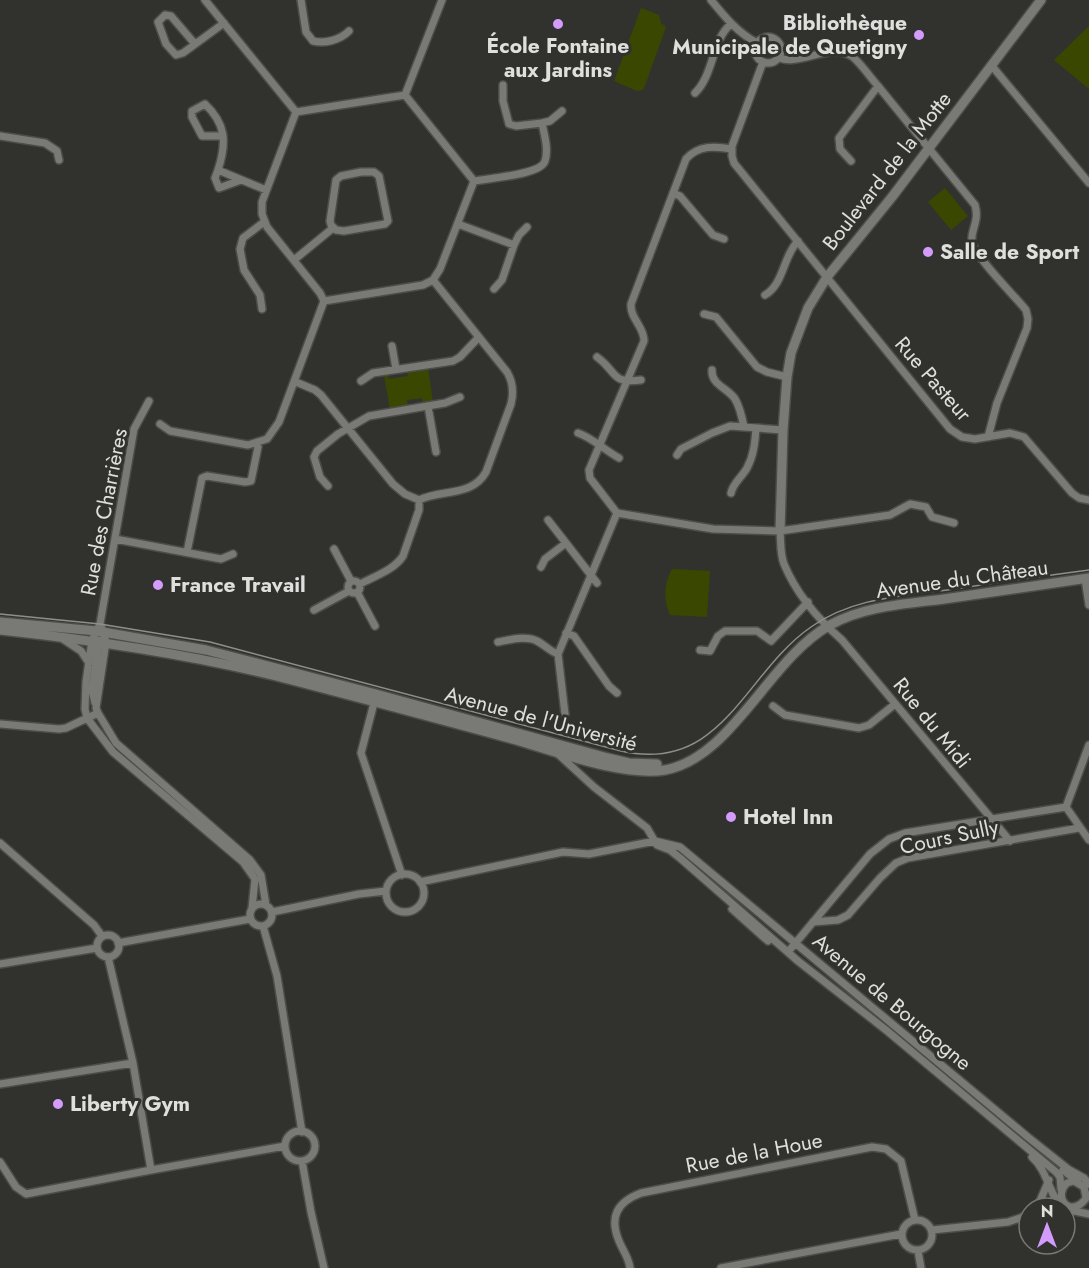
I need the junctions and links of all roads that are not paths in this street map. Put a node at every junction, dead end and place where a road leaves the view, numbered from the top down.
1 (205, 0) edge
2 (301, 0) edge
3 (442, 0) edge
4 (711, 0) edge
5 (1041, 0) edge
6 (224, 23) junction
7 (731, 24) junction
8 (349, 31) dead end
9 (757, 43) junction
10 (195, 44) junction
11 (778, 57) junction
12 (763, 62) junction
13 (992, 66) junction
14 (503, 86) dead end
15 (878, 86) junction
16 (695, 93) dead end
17 (405, 94) junction
18 (562, 111) dead end
19 (296, 112) junction
20 (542, 123) junction
21 (0, 136) edge
22 (221, 136) junction
23 (928, 147) junction
24 (732, 149) junction
25 (59, 160) dead end
26 (851, 161) dead end
27 (218, 170) junction
28 (241, 180) junction
29 (474, 181) junction
30 (1089, 183) edge
31 (266, 190) junction
32 (673, 193) junction
33 (264, 222) junction
34 (458, 224) junction
35 (527, 227) dead end
36 (333, 228) junction
37 (724, 239) dead end
38 (798, 241) junction
39 (514, 244) junction
40 (294, 260) junction
41 (827, 278) junction
42 (433, 280) junction
43 (494, 289) dead end
44 (765, 295) dead end
45 (324, 301) junction
46 (262, 309) dead end
47 (704, 314) dead end
48 (479, 338) junction
49 (392, 346) dead end
50 (597, 357) dead end
51 (396, 369) junction
52 (712, 370) dead end
53 (787, 377) junction
54 (641, 380) dead end
55 (361, 381) dead end
56 (296, 382) junction
57 (626, 382) junction
58 (460, 397) dead end
59 (149, 401) dead end
60 (428, 406) junction
61 (160, 424) dead end
62 (744, 427) junction
63 (756, 428) junction
64 (348, 429) junction
65 (783, 430) junction
66 (578, 433) dead end
67 (988, 437) junction
68 (256, 443) junction
69 (598, 447) junction
70 (436, 452) dead end
71 (677, 455) dead end
72 (619, 458) dead end
73 (328, 486) dead end
74 (731, 493) dead end
75 (419, 500) junction
76 (1089, 500) edge
77 (617, 513) junction
78 (548, 520) dead end
79 (954, 523) dead end
80 (780, 531) junction
81 (115, 539) junction
82 (566, 543) junction
83 (334, 549) dead end
84 (187, 552) junction
85 (233, 554) dead end
86 (541, 567) dead end
87 (590, 575) junction
88 (1087, 579) edge
89 (351, 581) junction
90 (597, 583) dead end
91 (360, 584) junction
92 (349, 591) junction
93 (357, 592) junction
94 (808, 602) junction
95 (1089, 605) edge
96 (314, 610) dead end
97 (0, 622) edge
98 (375, 626) dead end
99 (827, 627) junction
100 (0, 630) edge
101 (566, 633) junction
102 (58, 636) junction
103 (97, 636) junction
104 (498, 642) dead end
105 (700, 650) dead end
106 (558, 654) junction
107 (88, 663) junction
108 (617, 693) dead end
109 (375, 698) junction
110 (895, 704) junction
111 (773, 705) dead end
112 (97, 711) junction
113 (565, 714) dead end
114 (87, 718) junction
115 (0, 724) edge
116 (1089, 745) edge
117 (556, 752) junction
118 (703, 753) junction
119 (1066, 807) junction
120 (990, 819) junction
121 (1079, 828) junction
122 (1089, 840) edge
123 (1010, 841) junction
124 (0, 843) edge
125 (656, 843) junction
126 (676, 855) junction
127 (509, 863) junction
128 (402, 875) junction
129 (420, 883) junction
130 (386, 891) junction
131 (266, 905) junction
132 (252, 908) junction
133 (272, 912) junction
134 (250, 919) junction
135 (811, 923) junction
136 (263, 926) junction
137 (102, 936) junction
138 (118, 943) junction
139 (795, 944) junction
140 (97, 948) junction
141 (788, 952) junction
142 (108, 957) junction
143 (0, 964) edge
144 (133, 1063) junction
145 (0, 1084) edge
146 (302, 1132) junction
147 (285, 1146) junction
148 (302, 1161) junction
149 (0, 1162) edge
150 (151, 1170) junction
151 (1049, 1180) junction
152 (1085, 1184) edge
153 (1061, 1189) junction
154 (1042, 1196) edge
155 (1057, 1196) edge
156 (1061, 1196) edge
157 (1088, 1196) edge
158 (1017, 1219) edge
159 (915, 1220) junction
160 (932, 1230) junction
161 (902, 1234) junction
162 (918, 1251) junction
163 (324, 1268) edge
164 (630, 1268) edge
165 (721, 1268) edge
166 (921, 1268) edge

1 - 6 street
2 - 8 street
3 - 17 street
4 - 7 street
5 - 13 main road, Boulevard de la Motte
6 - 10 street
6 - 19 street
7 - 9 street
7 - 16 street
9 - 11 street
9 - 12 street
10 - 10 street
11 - 12 street
11 - 15 street
12 - 24 street
13 - 23 main road, Boulevard de la Motte
13 - 30 street
14 - 20 street
15 - 23 street
15 - 26 street
17 - 19 street
17 - 29 street
18 - 20 street
19 - 31 street
20 - 29 street
21 - 25 street
22 - 22 street
22 - 27 street
23 - 41 main road, Boulevard de la Motte
23 - 67 street
24 - 32 street
24 - 38 street, Rue Pasteur
27 - 28 street
27 - 28 street
28 - 31 street
29 - 34 street
31 - 33 street
32 - 37 street
32 - 57 street
33 - 40 street
33 - 46 street
34 - 39 street
34 - 42 street
35 - 39 street
36 - 36 street
36 - 40 street
38 - 41 street, Rue Pasteur
38 - 44 street
39 - 43 street
40 - 45 street
41 - 53 main road, Boulevard de la Motte
41 - 67 street, Rue Pasteur
42 - 45 street
42 - 48 street
45 - 56 street
47 - 53 street
48 - 51 street
48 - 75 street
49 - 51 street
50 - 57 street
51 - 55 street
52 - 62 street
53 - 65 main road, Boulevard de la Motte
54 - 57 street
56 - 64 street
56 - 68 street
57 - 69 street
58 - 60 street
59 - 81 street, Rue des Charrières
60 - 64 street
60 - 70 street
61 - 68 street, Rue des Charrières
62 - 63 street
62 - 71 street
63 - 65 street
63 - 74 street
64 - 73 street
64 - 75 street
65 - 80 main road, Boulevard de la Motte
66 - 69 street
67 - 76 street, Rue Pasteur
68 - 84 street
69 - 72 street
69 - 77 street
75 - 91 street
77 - 80 street
77 - 87 street
78 - 82 street
79 - 80 street
80 - 94 street, Boulevard de la Motte
81 - 84 street
81 - 103 street, Rue des Charrières
82 - 86 street
82 - 87 street
83 - 89 street
84 - 85 street
87 - 90 street
87 - 101 street
88 - 95 street
88 - 99 main road, Avenue du Château
89 - 91 street
89 - 92 street
91 - 93 street
92 - 93 street
92 - 96 street
93 - 98 street
94 - 99 street, Boulevard de la Motte
94 - 105 street
97 - 103 main road, Avenue de l'Université
99 - 110 street, Rue du Midi
99 - 118 main road, Avenue du Château
100 - 102 main road, Avenue de l'Université
101 - 106 street
101 - 108 street
102 - 103 main road, Avenue de l'Université
102 - 107 street
103 - 107 street
103 - 109 main road, Avenue de l'Université
103 - 112 street
104 - 106 street
106 - 113 street
107 - 114 street
109 - 117 main road, Avenue de l'Université
109 - 118 main road, Avenue de l'Université
109 - 128 street
110 - 111 street
110 - 120 street, Rue du Midi
112 - 114 street
112 - 131 street
114 - 115 street
114 - 132 street
116 - 119 street
117 - 118 main road, Avenue de l'Université
117 - 125 street
119 - 120 street, Cours Sully
119 - 121 street
120 - 123 street, Rue du Midi
120 - 135 street, Cours Sully
121 - 122 street
121 - 123 street, Cours Sully
123 - 135 street, Cours Sully
124 - 137 street
125 - 126 street, Avenue de Bourgogne
125 - 127 street, Avenue de Bourgogne
125 - 139 street, Avenue de Bourgogne
126 - 141 street, Avenue de Bourgogne
126 - 151 street, Avenue de Bourgogne
127 - 129 street
127 - 129 street
128 - 129 street
128 - 130 street
129 - 130 street
130 - 133 street
131 - 132 street
131 - 133 street
132 - 134 street
133 - 136 street
134 - 136 street
134 - 138 street
135 - 139 street, Cours Sully
136 - 146 street
137 - 138 street
137 - 140 street
138 - 142 street
139 - 141 street, Cours Sully
139 - 152 street, Avenue de Bourgogne
140 - 142 street
140 - 143 street
141 - 153 street, Avenue de Bourgogne
142 - 144 street
144 - 145 street
144 - 150 street
146 - 147 street
146 - 148 street
147 - 148 street
147 - 150 street
148 - 163 street
149 - 150 street
151 - 154 street
151 - 155 street, Avenue de Bourgogne
152 - 153 street
152 - 157 street
153 - 156 street
158 - 160 street
159 - 160 street
159 - 161 street
159 - 164 street, Rue de la Houe
160 - 162 street
161 - 162 street
161 - 165 street
162 - 166 street

